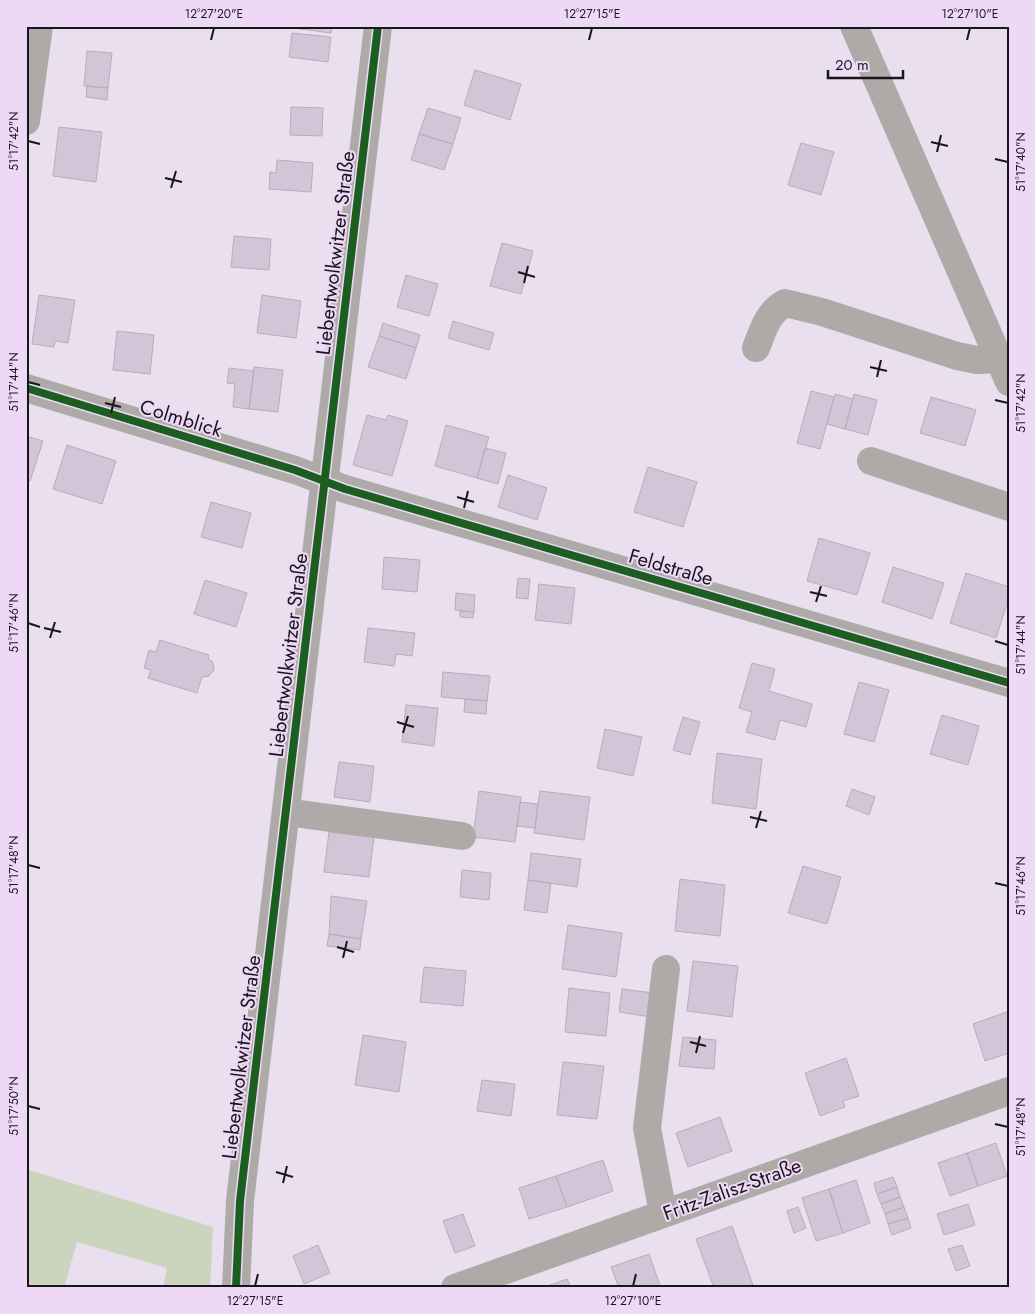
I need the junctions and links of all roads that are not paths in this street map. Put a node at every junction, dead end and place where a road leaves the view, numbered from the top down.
1 (378, 26) edge
2 (854, 26) edge
3 (34, 40) edge
4 (26, 121) edge
5 (756, 348) dead end
6 (1004, 371) edge
7 (26, 388) edge
8 (871, 461) dead end
9 (324, 482) junction
10 (1009, 507) edge
11 (1009, 683) edge
12 (286, 812) junction
13 (462, 836) dead end
14 (666, 969) dead end
15 (1009, 1091) edge
16 (663, 1213) junction
17 (236, 1288) edge
18 (455, 1288) edge

1 - 9 street, Liebertwolkwitzer Straße
2 - 6 street
3 - 4 street
5 - 6 street
7 - 9 street, Colmblick
8 - 10 street
9 - 11 street, Feldstraße
9 - 12 street, Liebertwolkwitzer Straße
12 - 13 street
12 - 17 street, Liebertwolkwitzer Straße
14 - 16 street
15 - 16 street, Fritz-Zalisz-Straße
16 - 18 street, Fritz-Zalisz-Straße

